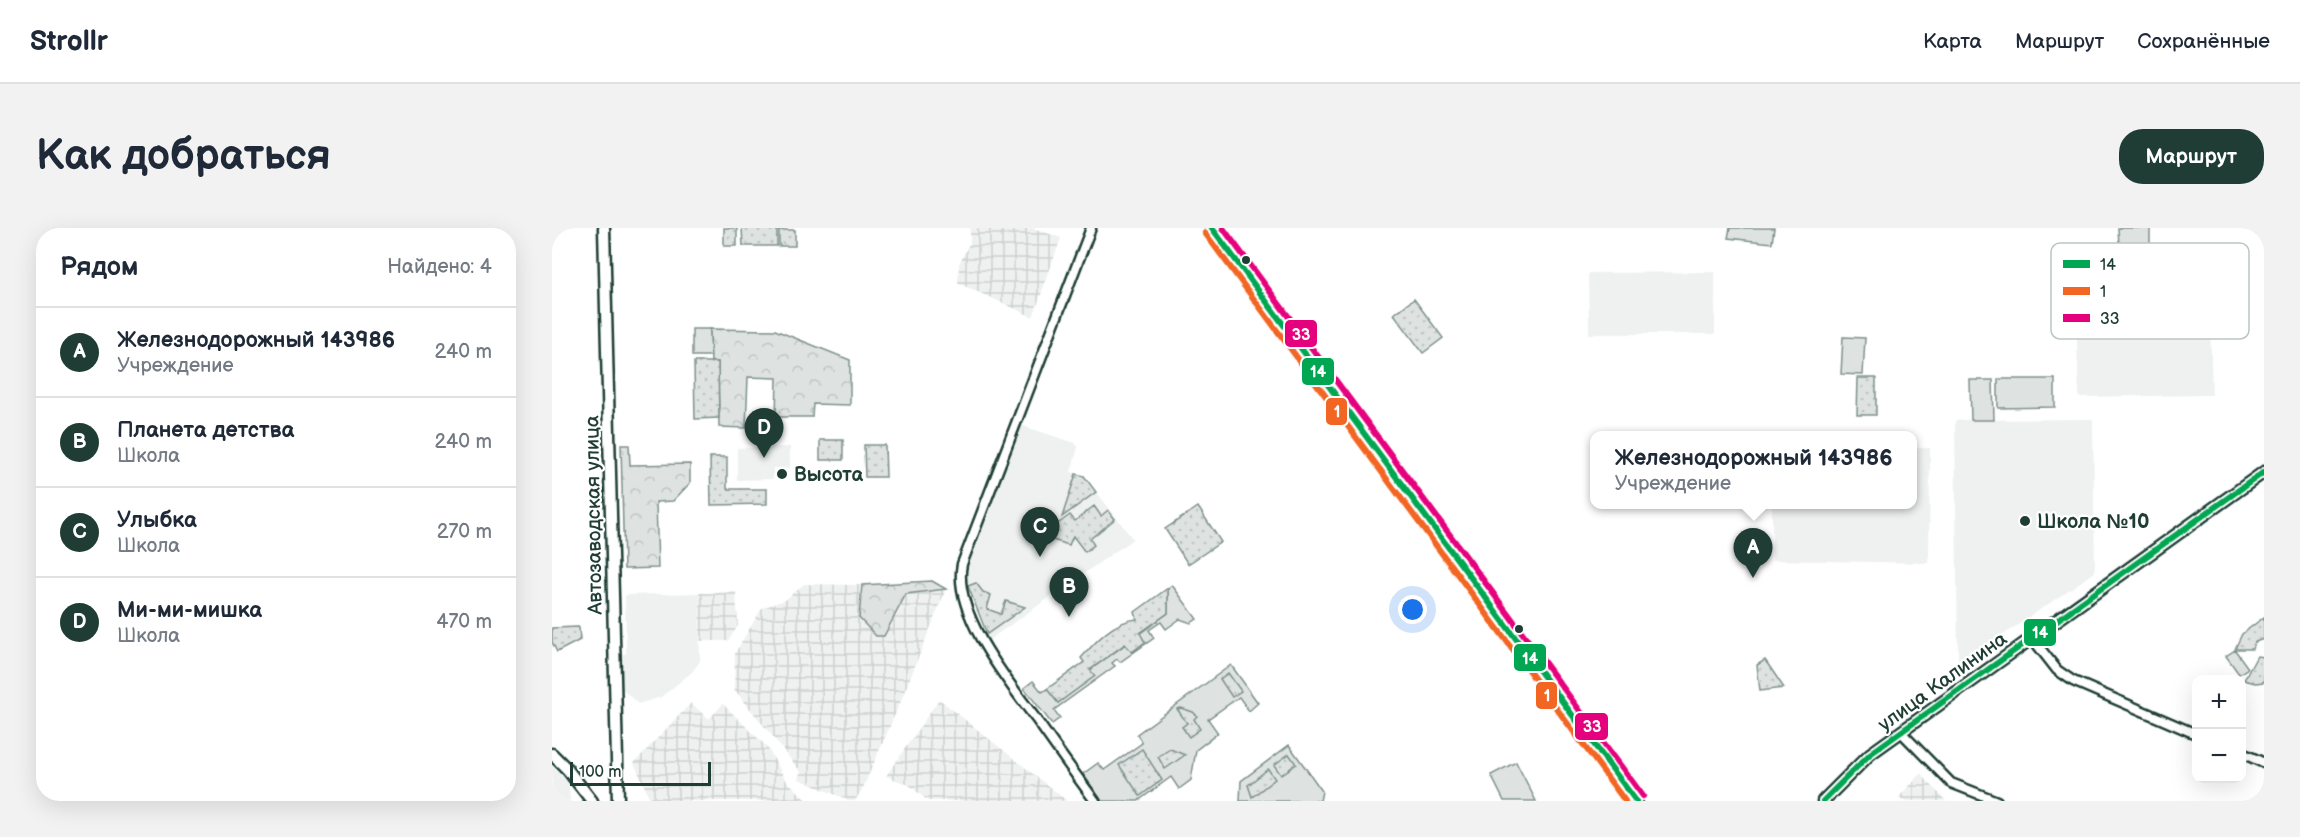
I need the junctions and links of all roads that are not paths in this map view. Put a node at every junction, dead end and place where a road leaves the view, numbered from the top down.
1 (604, 228) edge
2 (1091, 228) edge
3 (1212, 228) edge
4 (2264, 472) edge
5 (2032, 638) junction
6 (1901, 732) junction
7 (2192, 732) edge
8 (552, 754) edge
9 (2246, 755) edge
10 (2264, 763) edge
11 (592, 801) edge
12 (618, 801) edge
13 (1095, 801) edge
14 (1636, 801) edge
15 (1822, 801) edge
16 (1996, 801) edge

1 - 12 street, Автозаводская улица
2 - 13 street
3 - 14 main road
4 - 5 street, улица Калинина
5 - 6 street, улица Калинина
5 - 7 street
6 - 15 street, улица Калинина
6 - 16 street
8 - 11 street
9 - 10 street

